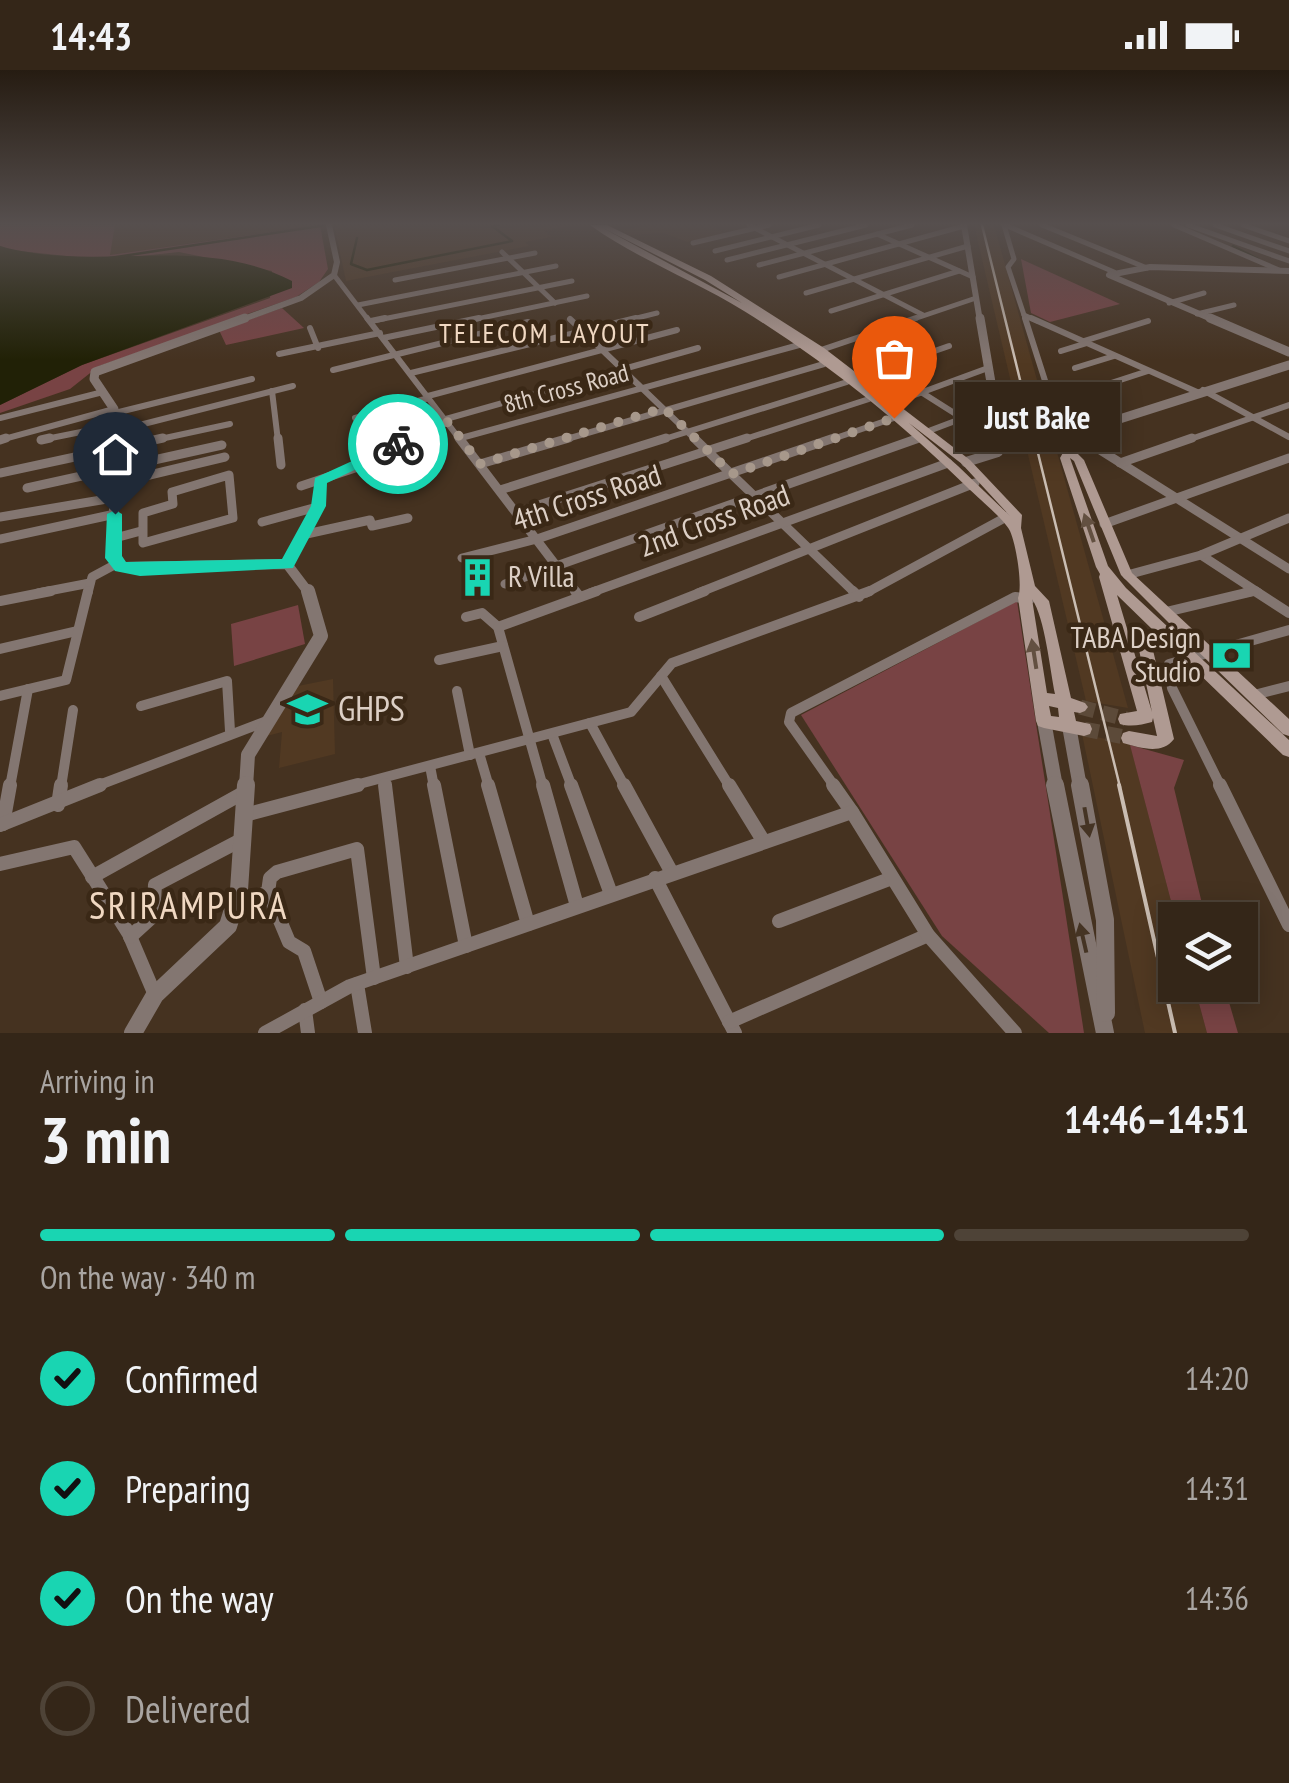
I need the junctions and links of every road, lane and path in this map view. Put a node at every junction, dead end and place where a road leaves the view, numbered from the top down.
1 (335, 270) edge
2 (440, 270) edge
3 (534, 270) edge
4 (808, 270) edge
5 (835, 270) edge
6 (888, 270) edge
7 (959, 270) joint
8 (972, 270) edge
9 (1009, 270) edge
10 (1109, 270) edge
11 (1130, 270) edge
12 (1234, 270) edge
13 (687, 271) joint
14 (1282, 271) edge
15 (523, 272) junction
16 (1114, 272) junction
17 (334, 275) junction
18 (973, 277) junction
19 (393, 278) joint
20 (779, 278) dead end
21 (854, 280) junction
22 (572, 281) dead end
23 (539, 288) junction
24 (1204, 293) dead end
25 (806, 294) dead end
26 (883, 294) junction
27 (406, 295) junction
28 (587, 296) dead end
29 (976, 298) junction
30 (554, 302) junction
31 (1169, 302) junction
32 (1234, 305) dead end
33 (358, 306) junction
34 (831, 311) dead end
35 (657, 313) dead end
36 (1196, 314) junction
37 (1024, 315) junction
38 (923, 316) junction
39 (570, 319) dead end
40 (371, 321) junction
41 (1148, 321) dead end
42 (528, 322) dead end
43 (310, 328) dead end
44 (677, 330) dead end
45 (584, 331) junction
46 (382, 335) junction
47 (1085, 342) junction
48 (799, 345) junction
49 (949, 346) dead end
50 (318, 348) junction
51 (698, 348) dead end
52 (603, 350) junction
53 (820, 350) junction
54 (1061, 351) dead end
55 (1289, 352) edge
56 (278, 354) dead end
57 (397, 354) junction
58 (1114, 356) junction
59 (824, 364) junction
60 (1289, 364) edge
61 (623, 368) junction
62 (988, 368) junction
63 (1075, 368) dead end
64 (333, 370) dead end
65 (1148, 371) junction
66 (411, 373) junction
67 (252, 379) dead end
68 (852, 380) junction
69 (1108, 384) dead end
70 (294, 386) dead end
71 (643, 388) junction
72 (272, 391) junction
73 (1200, 391) junction
74 (103, 392) junction
75 (922, 392) junction
76 (429, 397) junction
77 (869, 399) junction
78 (890, 404) junction
79 (1289, 405) edge
80 (995, 406) junction
81 (664, 408) junction
82 (115, 411) junction
83 (0, 418) edge
84 (355, 418) dead end
85 (894, 418) junction
86 (962, 418) junction
87 (1253, 418) junction
88 (447, 420) junction
89 (230, 424) dead end
90 (116, 428) junction
91 (688, 432) junction
92 (923, 435) junction
93 (1068, 435) junction
94 (1289, 437) edge
95 (460, 438) junction
96 (0, 440) edge
97 (42, 440) dead end
98 (222, 444) dead end
99 (117, 449) junction
100 (708, 451) junction
101 (1071, 456) junction
102 (225, 457) dead end
103 (1289, 458) edge
104 (966, 462) junction
105 (948, 463) junction
106 (1120, 463) junction
107 (480, 464) junction
108 (281, 465) dead end
109 (116, 469) junction
110 (0, 473) edge
111 (732, 474) junction
112 (320, 481) junction
113 (116, 483) junction
114 (975, 484) junction
115 (301, 486) dead end
116 (27, 488) dead end
117 (500, 490) junction
118 (754, 496) junction
119 (113, 498) junction
120 (1176, 499) junction
121 (319, 506) junction
122 (517, 512) junction
123 (115, 514) junction
124 (0, 517) edge
125 (408, 518) dead end
126 (1289, 518) edge
127 (1012, 519) junction
128 (262, 522) dead end
129 (782, 522) junction
130 (1104, 524) junction
131 (142, 528) junction
132 (115, 535) junction
133 (302, 535) junction
134 (0, 539) edge
135 (537, 540) junction
136 (1239, 540) junction
137 (810, 550) junction
138 (1201, 555) junction
139 (462, 558) dead end
140 (116, 560) junction
141 (287, 564) junction
142 (557, 566) junction
143 (1102, 567) junction
144 (1288, 568) edge
145 (1127, 575) junction
146 (90, 584) junction
147 (504, 584) dead end
148 (1254, 590) junction
149 (1027, 593) junction
150 (580, 597) junction
151 (859, 597) junction
152 (0, 602) edge
153 (1166, 612) junction
154 (1289, 614) edge
155 (466, 617) dead end
156 (639, 617) dead end
157 (498, 628) junction
158 (1183, 628) junction
159 (1289, 630) edge
160 (77, 631) junction
161 (1166, 633) junction
162 (503, 646) junction
163 (0, 649) edge
164 (1208, 650) junction
165 (1190, 656) junction
166 (439, 660) dead end
167 (661, 676) junction
168 (1289, 686) edge
169 (28, 689) junction
170 (458, 691) dead end
171 (1254, 694) junction
172 (0, 696) edge
173 (1040, 697) junction
174 (1073, 705) junction
175 (141, 706) dead end
176 (73, 710) dead end
177 (1126, 718) dead end
178 (1044, 721) junction
179 (267, 722) junction
180 (590, 723) junction
181 (1077, 727) junction
182 (1289, 728) edge
183 (230, 731) junction
184 (552, 734) junction
185 (1130, 738) tunnel mouth
186 (529, 740) junction
187 (1289, 750) edge
188 (475, 754) junction
189 (430, 766) junction
190 (384, 778) junction
191 (243, 793) junction
192 (58, 805) junction
193 (852, 812) junction
194 (243, 816) junction
195 (1, 824) edge
196 (241, 840) junction
197 (764, 842) junction
198 (0, 864) edge
199 (672, 872) junction
200 (92, 877) junction
201 (655, 878) junction
202 (892, 878) junction
203 (268, 892) junction
204 (612, 894) junction
205 (237, 906) junction
206 (577, 906) junction
207 (780, 921) dead end
208 (528, 924) junction
209 (1289, 924) edge
210 (928, 935) junction
211 (130, 936) junction
212 (466, 946) junction
213 (407, 967) junction
214 (374, 978) junction
215 (357, 984) junction
216 (155, 995) junction
217 (321, 1002) junction
218 (305, 1010) junction
219 (732, 1027) edge
220 (132, 1033) edge
221 (265, 1033) edge
222 (308, 1033) edge
223 (366, 1033) edge
224 (1015, 1033) edge
225 (1106, 1033) edge

1 - 17 street
2 - 19 street
3 - 15 street
4 - 20 street
5 - 21 street
6 - 21 street
7 - 18 street
7 - 26 street
8 - 18 street
9 - 37 street
10 - 16 street
11 - 16 street
12 - 14 street
13 - 48 main road
13 - 53 main road
15 - 23 street
15 - 27 street
16 - 31 street
17 - 33 street
17 - 74 street
18 - 29 street
19 - 27 street
21 - 25 street
21 - 26 street
22 - 23 street
23 - 30 street
23 - 40 street
24 - 31 street
26 - 34 street
26 - 38 street
27 - 33 street
28 - 30 street
29 - 38 street
29 - 62 street
30 - 46 street
31 - 36 street
32 - 36 street
33 - 40 street
35 - 45 street
36 - 55 street
37 - 47 street
37 - 93 street
38 - 53 street
39 - 45 street
40 - 46 street
41 - 47 street
42 - 57 street
43 - 50 street
44 - 52 street
45 - 52 street
45 - 66 street
46 - 50 street
46 - 57 street
47 - 54 street
47 - 58 street
48 - 59 main road
48 - 71 street, 8th Cross Road
49 - 68 street
50 - 56 street
51 - 61 street
52 - 61 street
52 - 76 street
53 - 68 main road
57 - 64 street
57 - 66 street
58 - 63 street
58 - 65 street
59 - 68 main road
59 - 81 street
60 - 73 street
61 - 71 street
61 - 88 street
62 - 75 street
62 - 80 street
65 - 69 street
65 - 73 street
66 - 76 street
67 - 82 street
68 - 77 main road
68 - 78 main road
68 - 91 street
70 - 72 street
71 - 81 street
71 - 95 street, 8th Cross Road
72 - 90 street
72 - 108 street
73 - 87 street
73 - 93 street
74 - 82 street
74 - 83 street
75 - 78 street
75 - 86 street
76 - 84 street
76 - 88 street
77 - 85 main road
77 - 100 street
78 - 92 main road
79 - 87 street
80 - 86 street
80 - 104 street
81 - 91 street
81 - 107 street
82 - 90 street
82 - 96 street
85 - 92 main road
85 - 111 street, 4th Cross Road
86 - 92 street
87 - 94 street
87 - 106 street
88 - 95 street
88 - 112 street
89 - 99 street
90 - 97 street
90 - 99 street
91 - 100 street
91 - 117 street
92 - 104 main road
92 - 105 main road
92 - 118 street
93 - 101 street
93 - 106 street
95 - 107 street
98 - 109 street
99 - 109 street
99 - 110 street
100 - 111 street
100 - 122 street
101 - 130 main road
143 -> 101 main road
102 - 113 street
103 - 120 street
104 - 105 main road
104 - 127 main road
105 - 114 main road
105 - 129 street, 2nd Cross Road
106 - 120 street
107 - 117 street
109 - 113 street
109 - 116 street
111 - 118 street
111 - 135 street, 4th Cross Road
112 - 115 street
112 - 121 street
113 - 119 street
114 - 127 main road
114 - 137 street
117 - 122 street
118 - 129 street
118 - 142 street
119 - 123 street
119 - 124 street
120 - 130 street
120 - 136 street
121 - 128 street
121 - 133 street
122 - 135 street
123 - 132 street
123 - 134 street
125 - 133 street
126 - 136 street
127 - 149 main road
127 - 151 street
129 - 137 street
129 - 150 street, 2nd Cross Road
130 - 145 main road
131 - 131 street
131 - 132 street
132 - 140 street
133 - 141 street
135 - 139 street, 4th Cross Road
135 - 142 street
136 - 138 street
136 - 144 street
137 - 151 street
137 - 156 street
138 - 145 street
138 - 148 street
140 - 141 street
140 - 146 street
141 - 179 street
142 - 147 street
142 - 150 street
143 - 161 main road
143 - 177 main road
145 - 153 main road
146 - 152 street
146 - 160 street
148 - 153 street
148 - 154 street
173 -> 149 main road
149 - 174 main road
149 - 193 street
150 - 157 street, 2nd Cross Road
151 - 167 street
153 - 158 main road
155 - 157 street
157 - 162 street
158 - 161 main road
158 - 164 main road
159 - 164 street
160 - 163 street
160 - 169 street
161 - 165 main road
161 - 185 main road
162 - 166 street
162 - 186 street
164 - 165 street
164 - 171 main road
165 - 187 main road
165 - 209 street
167 - 180 street
167 - 197 street
168 - 171 street
169 - 172 street
169 - 195 street
170 - 188 street
171 - 182 main road
173 - 174 main road
173 - 178 main road
174 - 181 main road
175 - 183 street
176 - 192 street
178 - 181 main road
225 -> 178 street
179 - 183 street
179 - 191 street
180 - 184 street
180 - 199 street
181 -> 225 street
183 - 192 street
184 - 186 street
184 - 204 street
186 - 188 street
186 - 206 street
188 - 189 street
188 - 208 street
189 - 190 street
189 - 212 street
190 - 194 street
190 - 213 street
191 - 194 street
191 - 200 street
192 - 195 street
193 - 197 street
193 - 202 street
194 - 196 street
196 - 205 street
196 - 211 street
197 - 199 street
198 - 200 street
199 - 201 street
200 - 211 street
201 - 204 street
201 - 219 street
202 - 207 street
202 - 210 street
203 - 205 street
203 - 214 street
203 - 217 street
204 - 206 street
205 - 216 street
206 - 208 street
208 - 212 street
210 - 219 street
210 - 224 street
211 - 216 street
212 - 213 street
213 - 214 street
214 - 215 street
215 - 217 street
215 - 223 street
216 - 220 street
217 - 218 street
218 - 221 street
218 - 222 street

